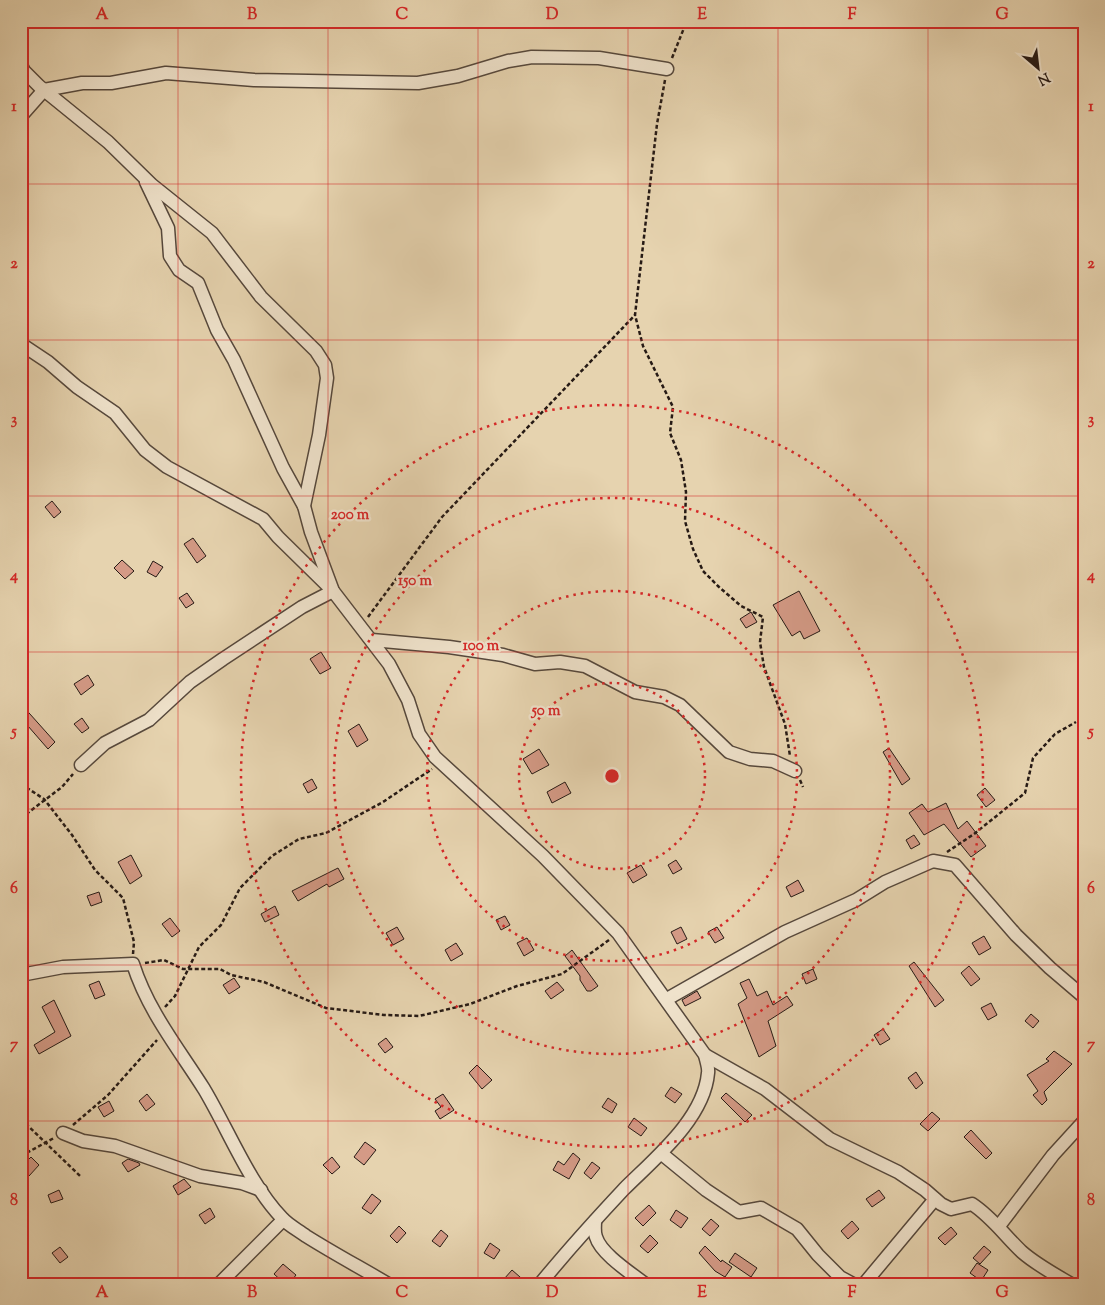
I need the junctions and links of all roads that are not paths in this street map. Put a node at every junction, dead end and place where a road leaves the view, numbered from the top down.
1 (21, 65) edge
2 (667, 69) road end
3 (44, 90) junction
4 (21, 116) edge
5 (142, 176) junction
6 (21, 344) edge
7 (304, 506) junction
8 (334, 591) junction
9 (372, 640) junction
10 (81, 765) road end
11 (795, 771) road end
12 (21, 975) edge
13 (1084, 997) edge
14 (667, 999) junction
15 (705, 1055) junction
16 (1084, 1121) edge
17 (63, 1133) road end
18 (662, 1154) junction
19 (260, 1190) junction
20 (935, 1199) junction
21 (283, 1220) junction
22 (595, 1221) junction
23 (999, 1226) junction
24 (219, 1284) edge
25 (388, 1284) edge
26 (540, 1284) edge
27 (645, 1284) edge
28 (853, 1284) edge
29 (864, 1284) edge
30 (1071, 1284) edge

1 - 3 street
2 - 3 street
3 - 4 street
3 - 5 street
5 - 7 street
5 - 7 street
6 - 8 street
7 - 8 street
8 - 9 street
8 - 10 street
9 - 11 street
9 - 14 street
12 - 19 street
13 - 14 street
14 - 15 street
15 - 18 street
15 - 20 street
16 - 23 street
17 - 19 street
18 - 22 street
18 - 28 street
19 - 21 street
20 - 23 street
20 - 29 street
21 - 24 street
21 - 25 street
22 - 26 street
22 - 27 street
23 - 30 street

